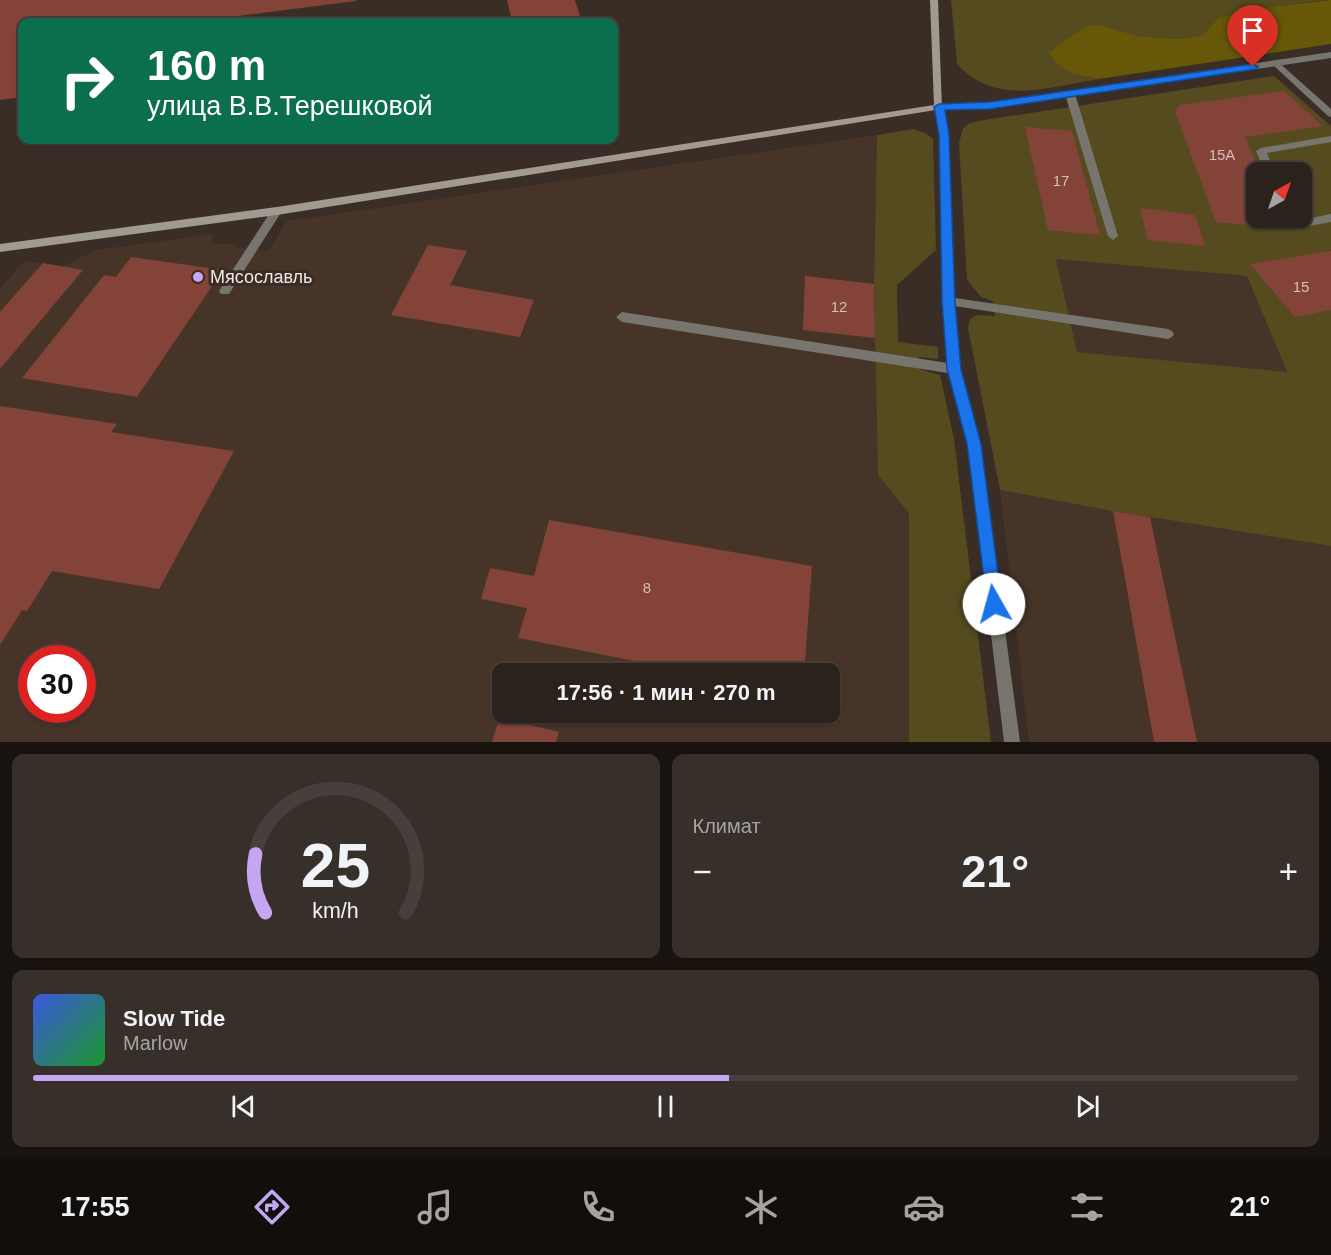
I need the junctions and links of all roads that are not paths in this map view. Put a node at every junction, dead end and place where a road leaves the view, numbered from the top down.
1 (934, 0) edge
2 (1331, 55) edge
3 (1276, 63) junction
4 (1070, 94) junction
5 (939, 107) junction
6 (1331, 114) edge
7 (1331, 139) edge
8 (1266, 162) edge
9 (277, 211) junction
10 (1331, 218) edge
11 (1312, 222) edge
12 (1113, 236) dead end
13 (0, 248) edge
14 (225, 291) dead end
15 (948, 302) junction
16 (622, 317) dead end
17 (1168, 334) dead end
18 (954, 369) junction
19 (1012, 742) edge

1 - 5 main road
2 - 3 street
3 - 4 street
3 - 6 street
4 - 5 street
4 - 12 street
5 - 9 main road
5 - 15 street
7 - 8 street
9 - 13 main road
9 - 14 street
10 - 11 street
15 - 17 street
15 - 18 street
16 - 18 street
18 - 19 street

